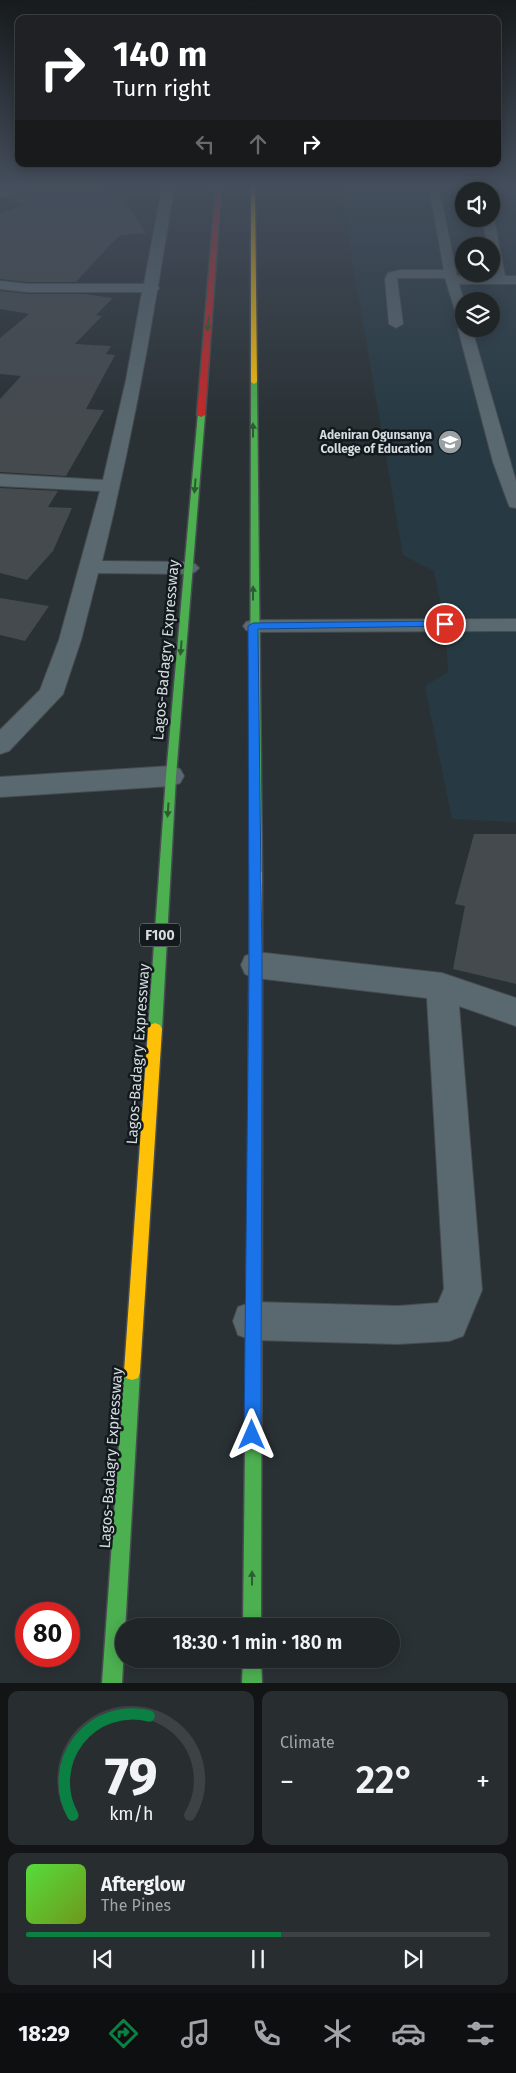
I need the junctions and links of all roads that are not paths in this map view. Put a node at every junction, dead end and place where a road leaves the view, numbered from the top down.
1 (155, 267) edge
2 (213, 267) edge
3 (253, 267) edge
4 (449, 267) edge
5 (451, 277) junction
6 (455, 277) edge
7 (500, 280) edge
8 (516, 280) edge
9 (0, 285) edge
10 (152, 288) junction
11 (455, 292) edge
12 (396, 324) dead end
13 (468, 337) edge
14 (508, 461) edge
15 (0, 480) edge
16 (111, 486) junction
17 (516, 503) edge
18 (90, 567) junction
19 (188, 568) junction
20 (516, 624) edge
21 (253, 626) junction
22 (0, 745) edge
23 (171, 776) junction
24 (0, 787) edge
25 (256, 965) junction
26 (442, 986) junction
27 (516, 1012) edge
28 (252, 1321) junction
29 (252, 1618) edge
30 (252, 1668) edge
31 (112, 1683) edge
32 (252, 1683) edge

1 - 10 street
2 -> 19 highway, Lagos-Badagry Expressway / F100
21 -> 3 highway
4 - 5 lane
5 - 6 lane
5 - 11 lane
5 - 12 lane
7 - 8 lane
9 - 10 street
10 - 16 street
13 - 14 lane
14 - 17 lane
15 - 16 street
16 - 18 street
18 - 19 street
18 - 22 street
19 -> 23 highway, Lagos-Badagry Expressway / F100
20 - 21 lane
21 - 25 highway
23 - 24 street
23 -> 31 highway, Lagos-Badagry Expressway / F100
25 - 26 street
25 - 28 highway
26 - 27 street
26 - 28 street
29 -> 28 highway
30 - 32 highway

